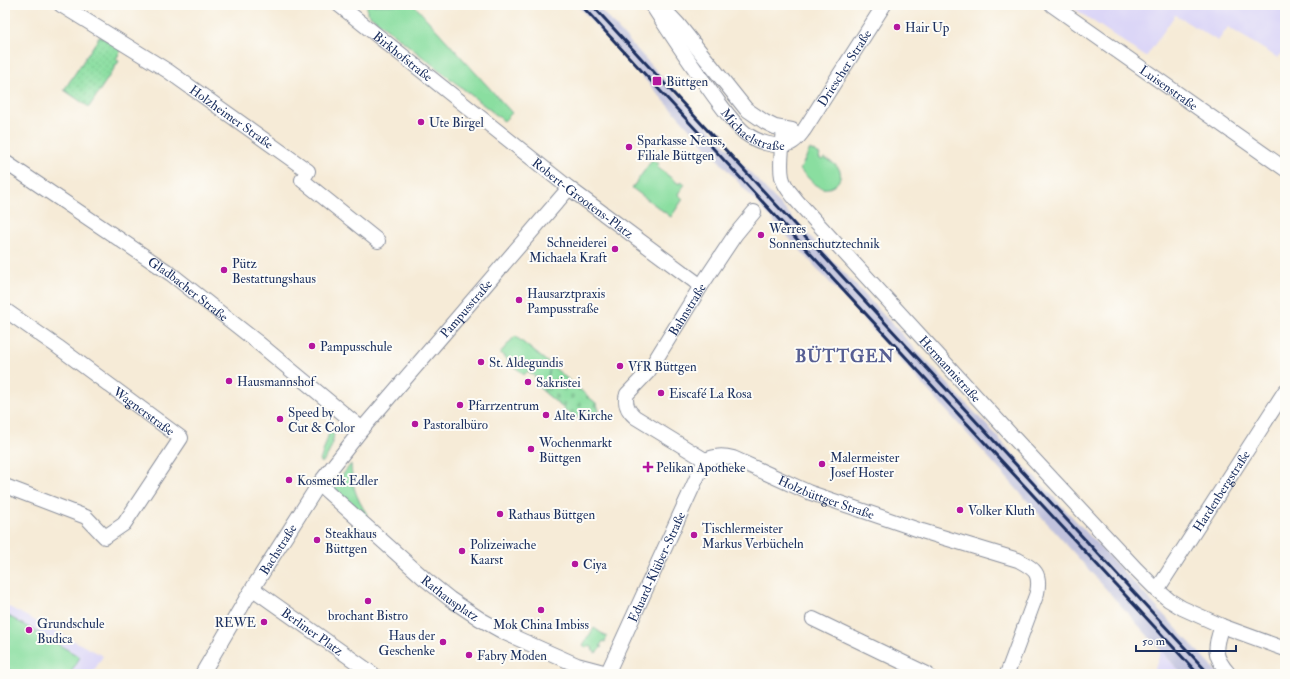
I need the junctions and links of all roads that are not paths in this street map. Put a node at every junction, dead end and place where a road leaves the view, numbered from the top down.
1 (61, 5) edge
2 (339, 5) edge
3 (652, 5) edge
4 (660, 5) edge
5 (884, 5) edge
6 (1052, 5) edge
7 (467, 107) joint
8 (784, 129) junction
9 (804, 130) junction
10 (783, 145) junction
11 (5, 162) edge
12 (1285, 169) edge
13 (569, 188) junction
14 (754, 212) dead end
15 (378, 241) dead end
16 (701, 286) junction
17 (5, 310) edge
18 (1285, 390) edge
19 (362, 429) junction
20 (705, 460) junction
21 (319, 484) junction
22 (5, 486) edge
23 (253, 589) junction
24 (1157, 590) junction
25 (813, 619) dead end
26 (1222, 626) junction
27 (1285, 649) edge
28 (202, 674) edge
29 (373, 674) edge
30 (608, 674) edge
31 (927, 674) edge
32 (1007, 674) edge
33 (1230, 674) edge

1 - 15 street, Holzheimer Straße
2 - 7 street, Birkhofstraße
3 - 10 street, Michaelstraße
4 - 8 street, Michaelstraße
5 - 9 street, Driescher Straße
6 - 12 street, Luisenstraße
7 - 13 street, Robert-Grootens-Platz
8 - 9 street, Michaelstraße
8 - 10 street, Hermannistraße
9 - 10 street, Michaelstraße
10 - 24 street, Hermannistraße
11 - 19 street, Gladbacher Straße
13 - 16 street, Robert-Grootens-Platz
13 - 19 street, Pampusstraße
14 - 16 street, Bahnstraße
16 - 20 street, Bahnstraße
17 - 22 street, Wagnerstraße
18 - 24 street, Hardenbergstraße
19 - 21 street, Bachstraße
20 - 30 street, Eduard-Klüber-Straße
20 - 32 street, Holzbüttger Straße
21 - 23 street, Bachstraße
21 - 30 street, Rathausplatz
23 - 28 street, Bachstraße
23 - 29 street, Berliner Platz
24 - 26 street, Hermannistraße
25 - 31 street
26 - 27 street, Hermannistraße
26 - 33 street

